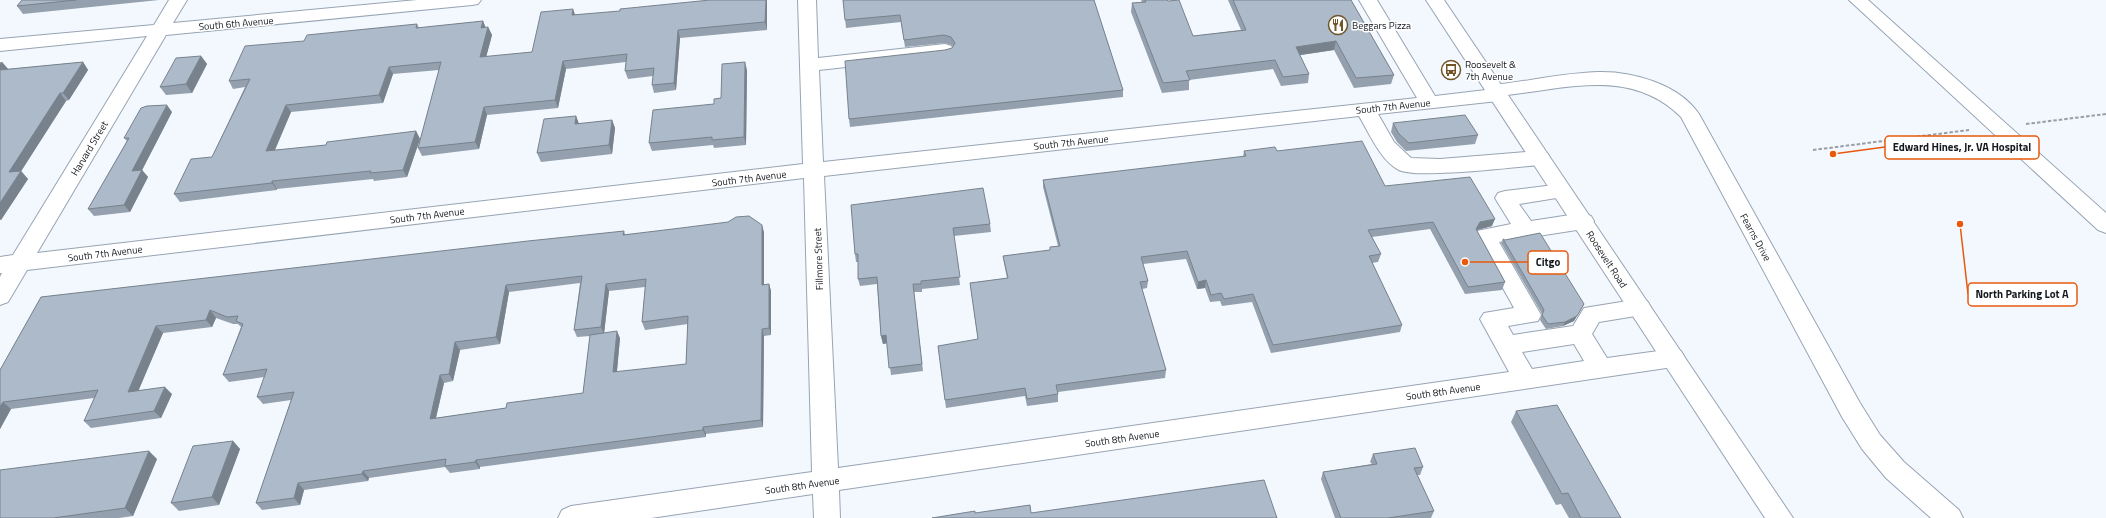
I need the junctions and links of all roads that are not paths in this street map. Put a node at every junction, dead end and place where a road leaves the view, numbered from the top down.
1 (178, 0) edge
2 (472, 0) edge
3 (807, 0) edge
4 (1368, 0) edge
5 (1435, 0) edge
6 (1858, 0) edge
7 (160, 30) junction
8 (0, 45) edge
9 (945, 50) edge
10 (810, 65) junction
11 (1497, 93) junction
12 (1429, 102) junction
13 (1365, 109) junction
14 (1540, 158) junction
15 (815, 170) junction
16 (1562, 191) junction
17 (1583, 221) junction
18 (2106, 225) edge
19 (1525, 230) junction
20 (20, 262) junction
21 (0, 265) edge
22 (0, 296) edge
23 (1640, 308) junction
24 (1530, 315) junction
25 (1580, 334) junction
26 (1544, 339) junction
27 (1506, 345) junction
28 (1673, 358) junction
29 (1601, 368) junction
30 (1525, 379) junction
31 (826, 481) junction
32 (572, 518) edge
33 (827, 518) edge
34 (1780, 518) edge
35 (1950, 518) edge

1 - 7 street, Harvard Street
2 - 7 street, South 6th Avenue
3 - 10 street, Fillmore Street
4 - 12 street
5 - 11 street, Roosevelt Road
6 - 18 street
7 - 8 street, South 6th Avenue
7 - 20 street, Harvard Street
9 - 10 street
10 - 15 street, Fillmore Street
11 - 12 street, South 7th Avenue
11 - 14 street, Roosevelt Road
11 - 35 street, Fearns Drive
12 - 13 street, South 7th Avenue
13 - 14 street
13 - 15 street, South 7th Avenue
14 - 16 street, Roosevelt Road
15 - 20 street, South 7th Avenue
15 - 31 street, Fillmore Street
16 - 17 street, Roosevelt Road
16 - 19 street
17 - 19 street
17 - 23 street, Roosevelt Road
19 - 24 street
20 - 21 street, South 7th Avenue
20 - 22 street, Harvard Street
23 - 25 street
23 - 28 street, Roosevelt Road
24 - 26 street
24 - 27 street
25 - 26 street
25 - 29 street
26 - 27 street
27 - 30 street
28 - 29 street, South 8th Avenue
28 - 34 street, Roosevelt Road
29 - 30 street, South 8th Avenue
30 - 31 street, South 8th Avenue
31 - 32 street, South 8th Avenue
31 - 33 street, Fillmore Street

